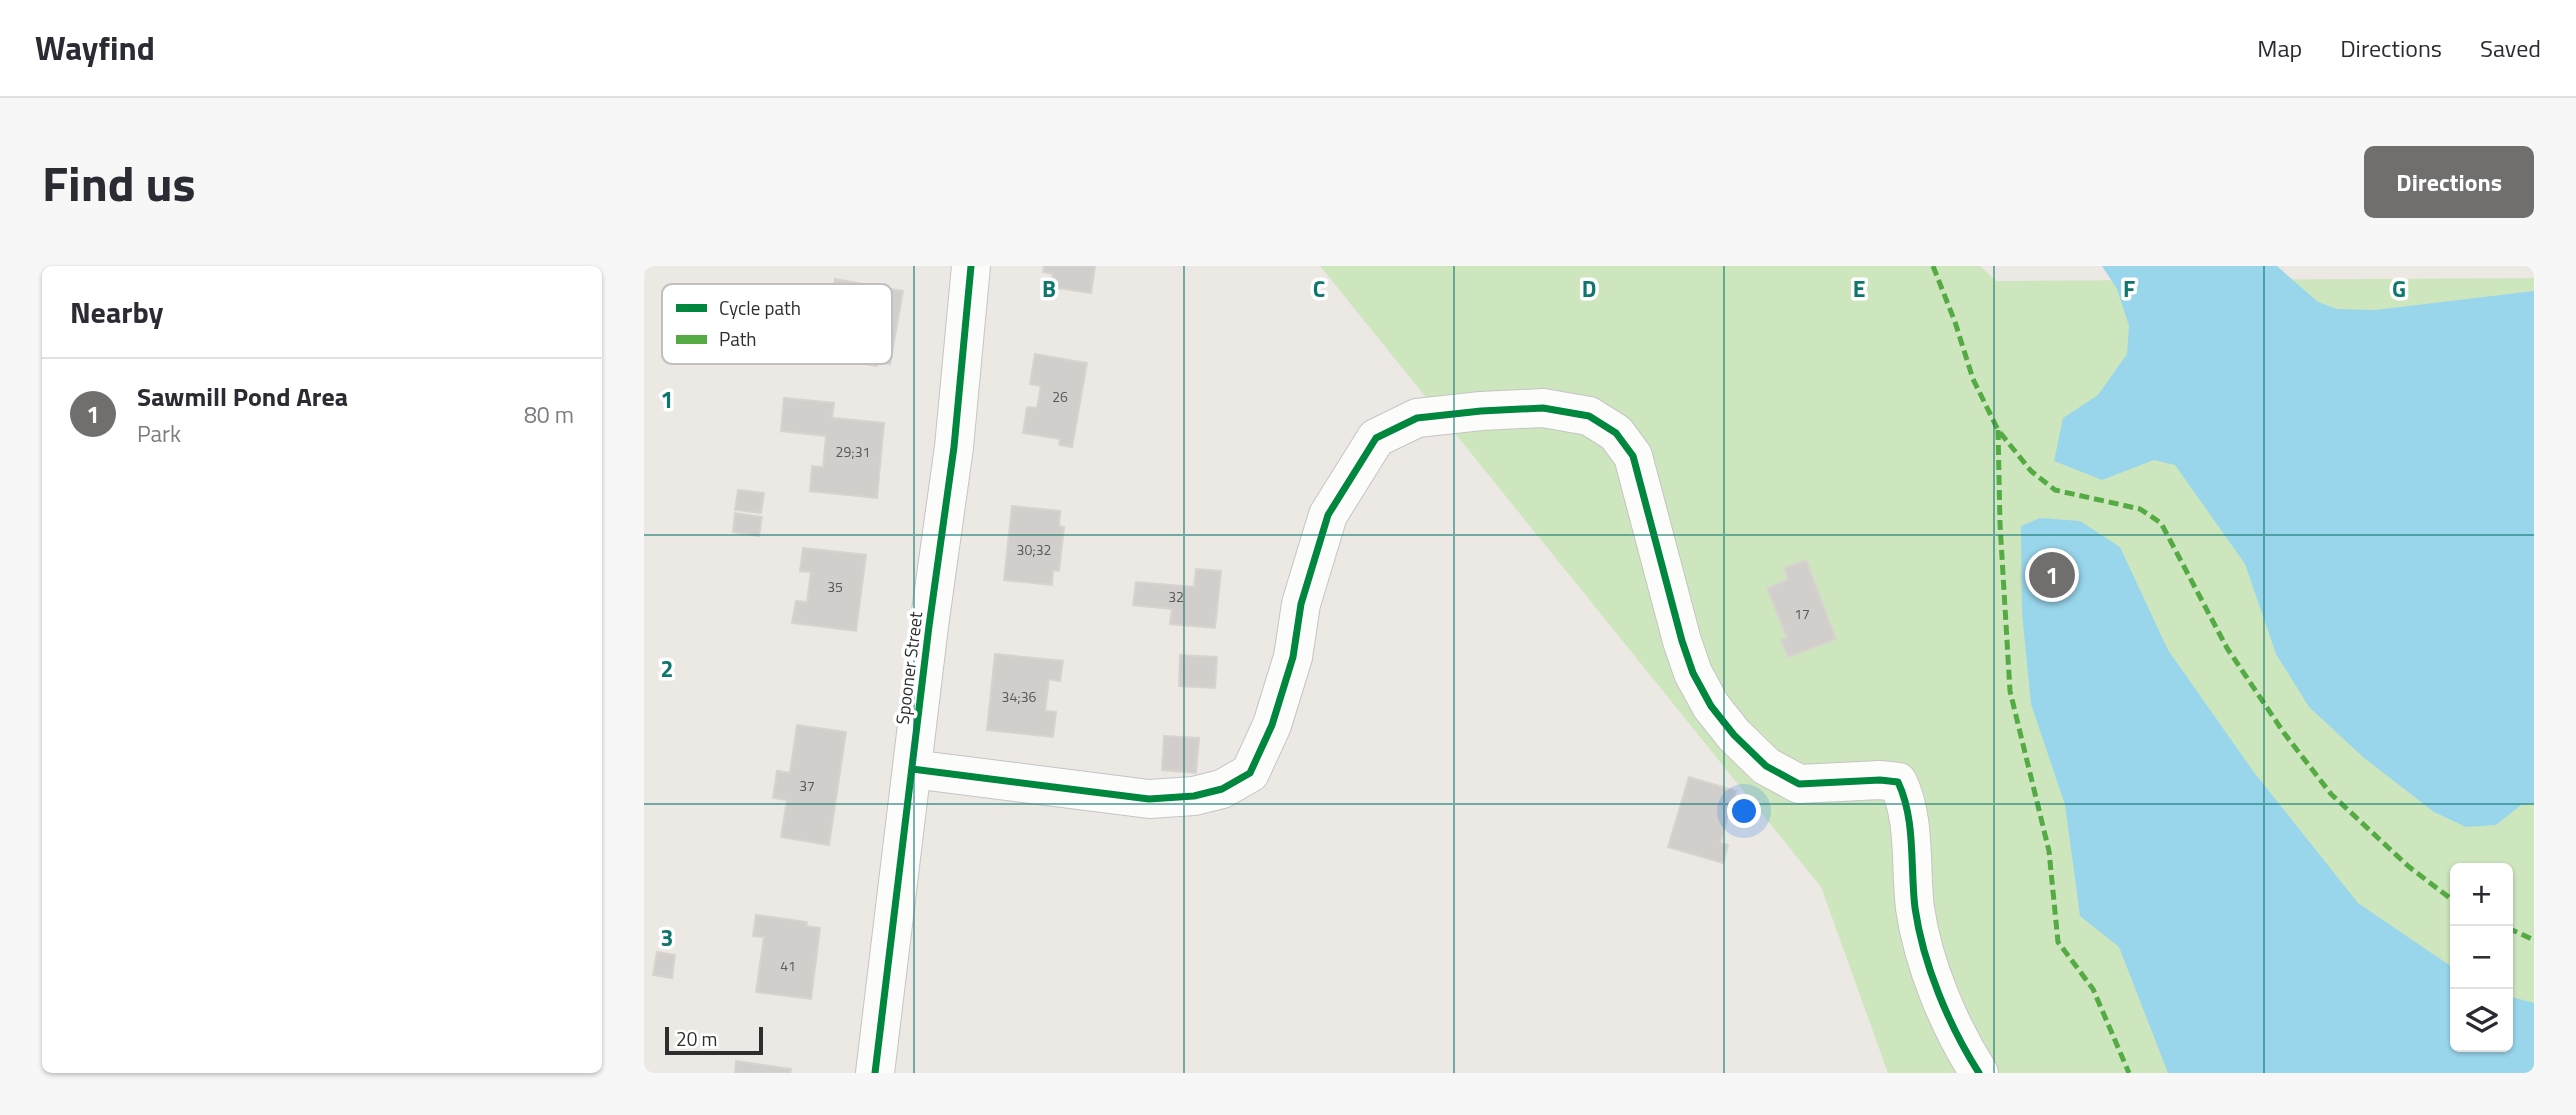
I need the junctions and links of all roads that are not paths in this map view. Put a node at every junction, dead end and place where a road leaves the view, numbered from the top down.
1 (971, 266) edge
2 (912, 769) junction
3 (875, 1073) edge
4 (1979, 1073) edge

1 - 2 street, Spooner Street
2 - 3 street, Spooner Street
2 - 4 street

